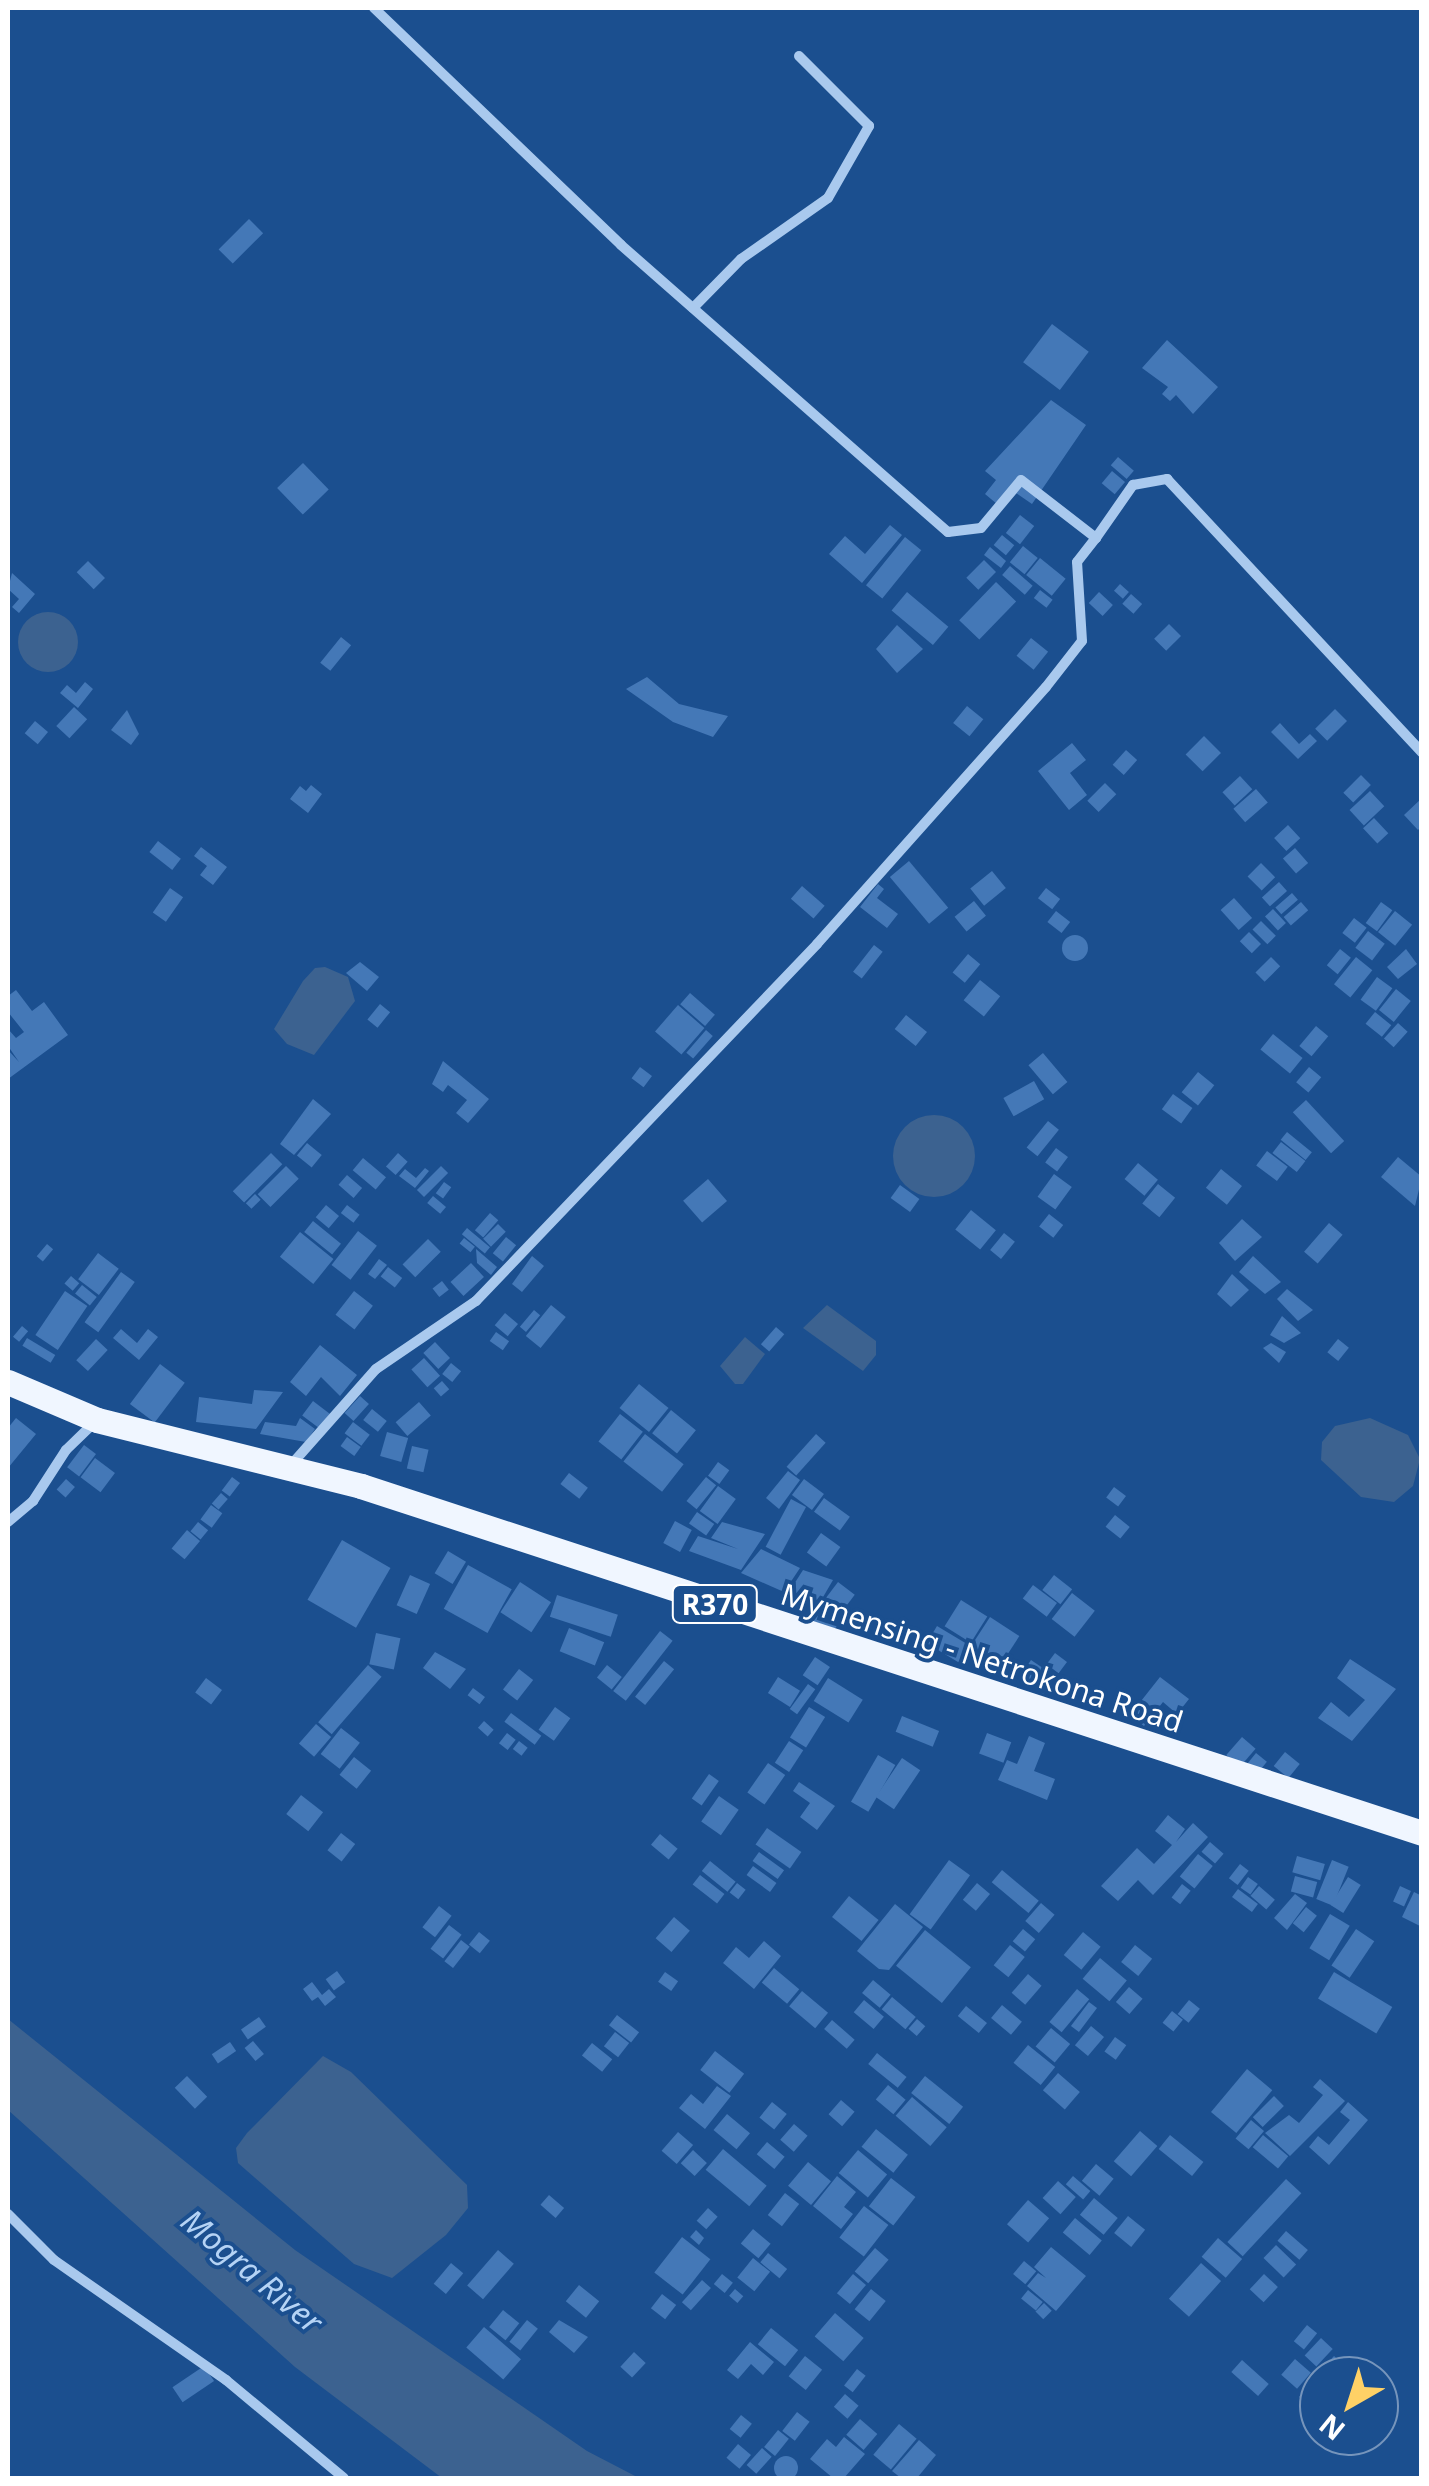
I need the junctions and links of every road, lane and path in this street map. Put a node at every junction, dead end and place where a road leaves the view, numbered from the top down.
1 (374, 8) edge
2 (800, 56) dead end
3 (693, 308) junction
4 (1096, 538) junction
5 (1422, 752) edge
6 (8, 1382) edge
7 (97, 1420) junction
8 (291, 1465) junction
9 (8, 1522) edge
10 (1422, 1833) edge
11 (8, 2214) edge
12 (344, 2478) edge

1 - 3 street
2 - 3 street
3 - 4 street
4 - 5 street
4 - 8 street
6 - 7 main road, Mymensing - Netrokona Road / R370
7 - 8 main road, Mymensing - Netrokona Road / R370
7 - 9 street
8 - 10 main road, Mymensing - Netrokona Road / R370
11 - 12 street

